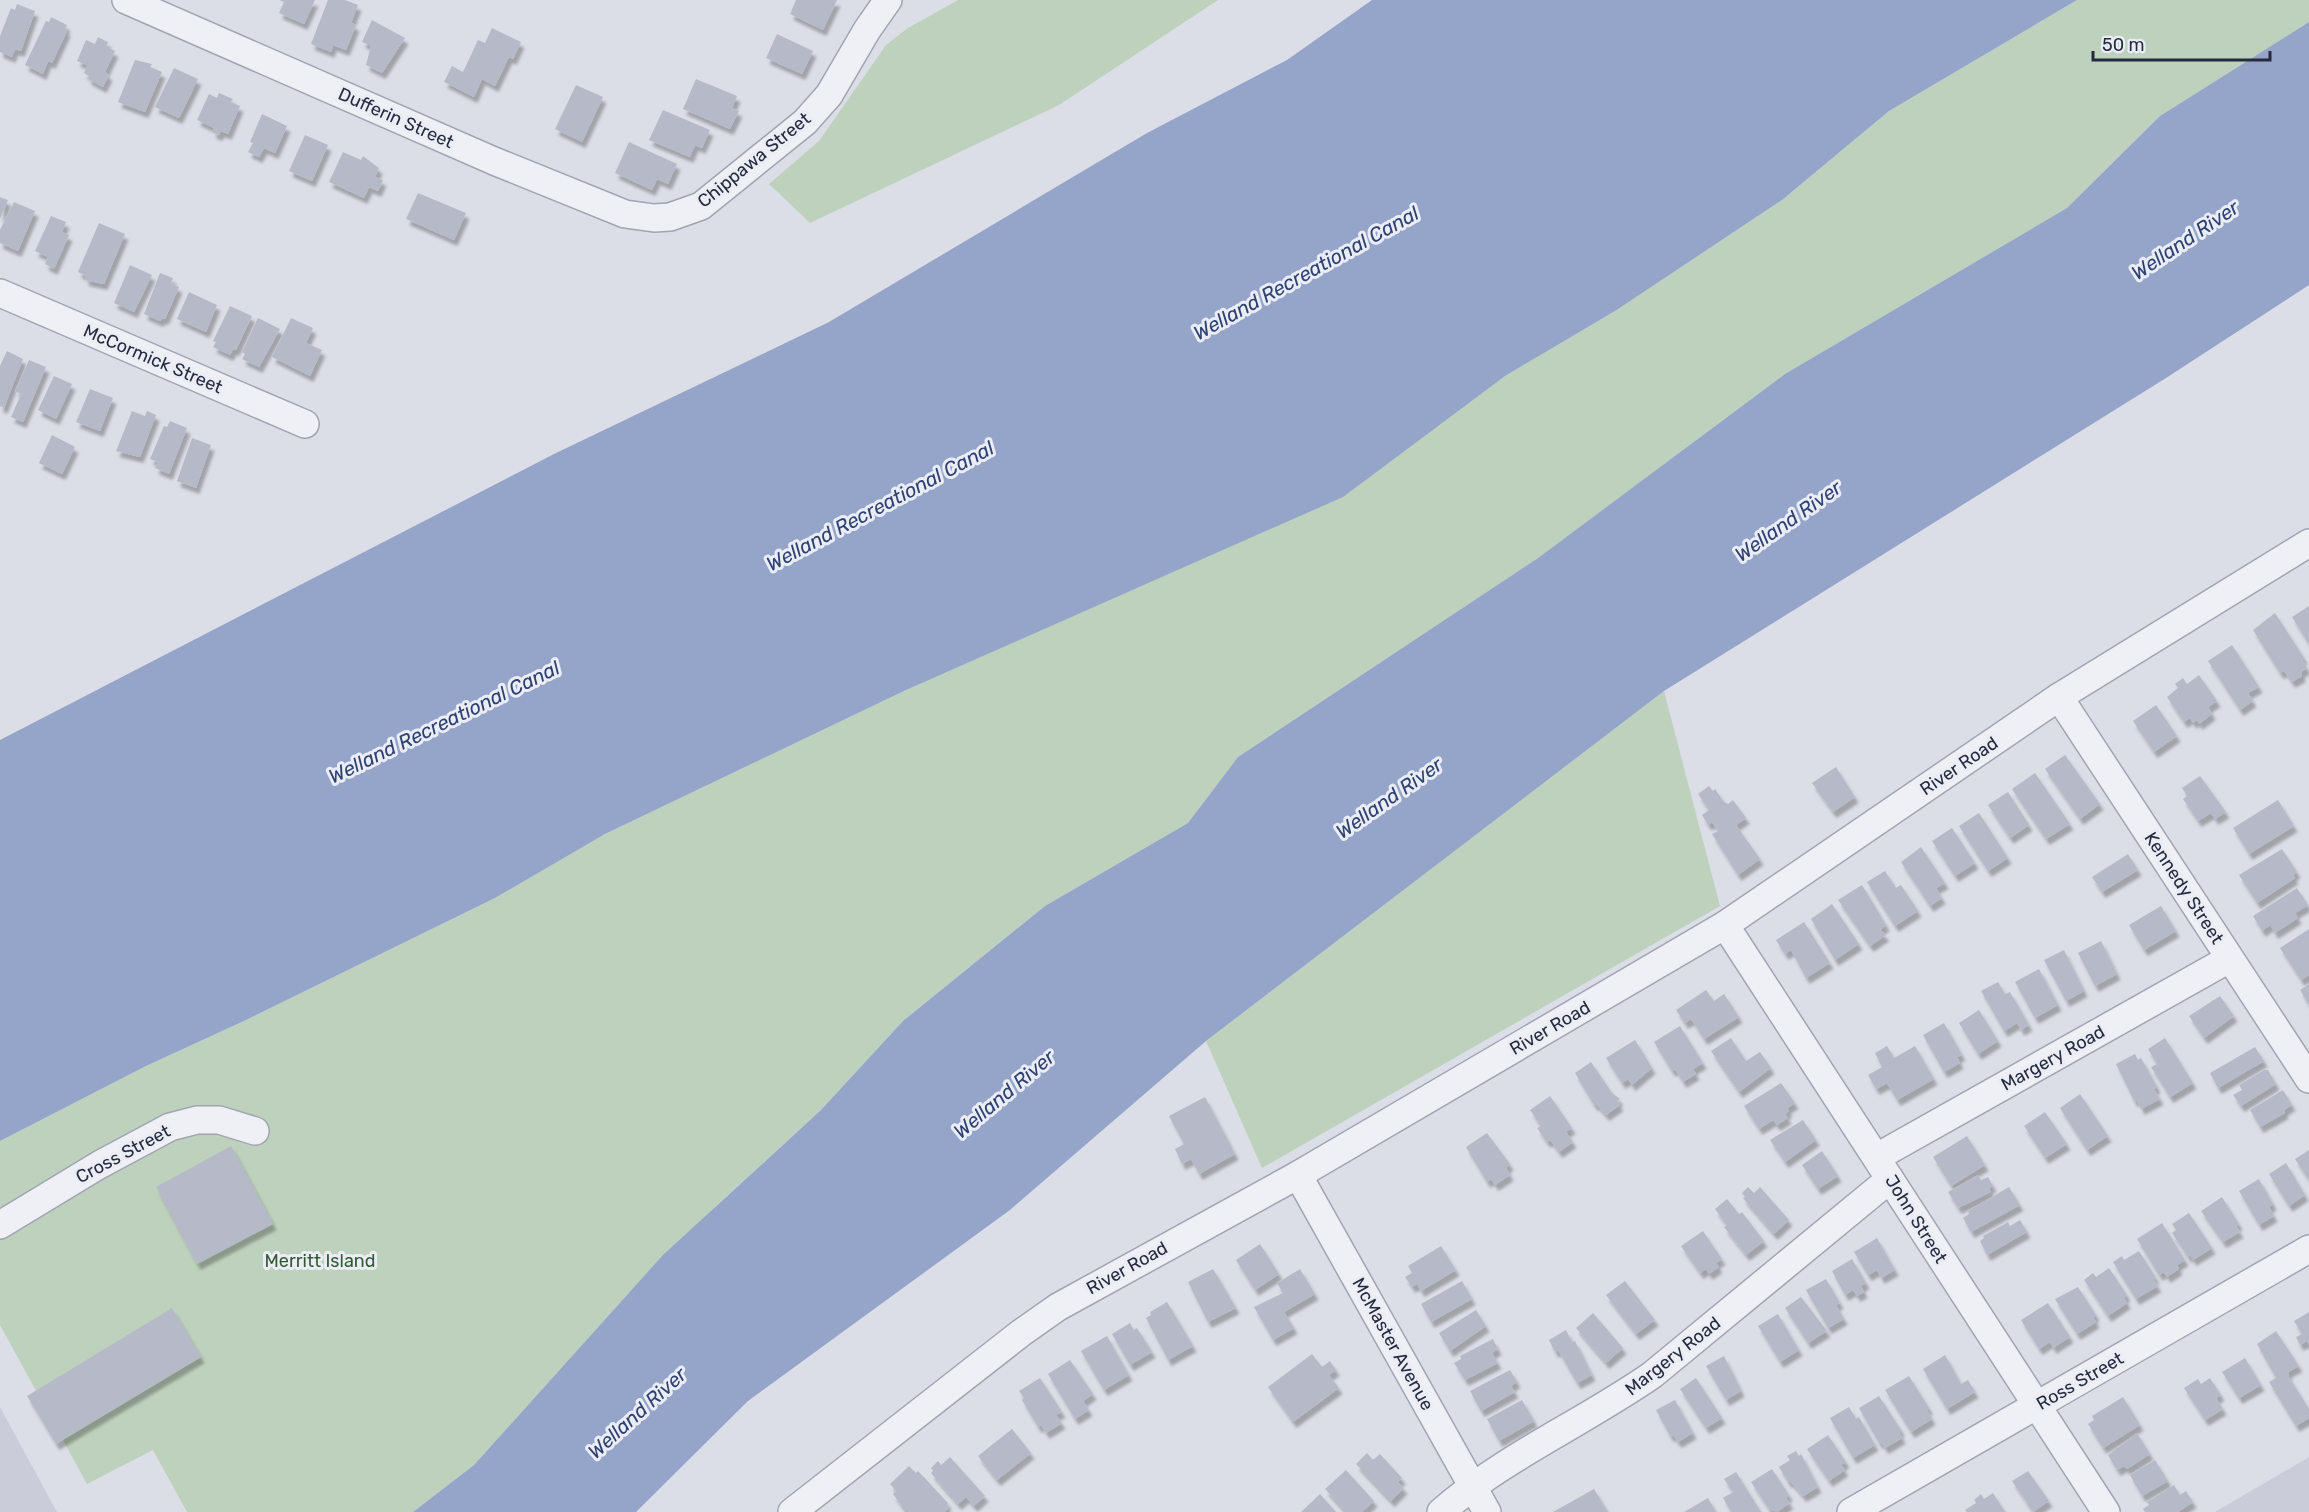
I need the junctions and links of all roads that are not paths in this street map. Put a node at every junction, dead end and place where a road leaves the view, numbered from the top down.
1 (126, 0) edge
2 (888, 0) edge
3 (670, 217) joint
4 (0, 293) edge
5 (305, 424) dead end
6 (2309, 543) edge
7 (2059, 697) junction
8 (1725, 925) junction
9 (2229, 959) junction
10 (2309, 1079) edge
11 (255, 1131) dead end
12 (1883, 1168) junction
13 (1298, 1175) junction
14 (0, 1225) edge
15 (2309, 1249) edge
16 (2036, 1407) junction
17 (1472, 1485) junction
18 (792, 1512) edge
19 (1441, 1512) edge
20 (1487, 1512) edge
21 (1851, 1512) edge
22 (2106, 1512) edge

1 - 3 street, Dufferin Street
2 - 3 street, Chippawa Street
4 - 5 street, McCormick Street
6 - 7 street, River Road
7 - 8 street, River Road
7 - 9 street, Kennedy Street
8 - 12 street, John Street
8 - 13 street, River Road
9 - 10 street, Kennedy Street
9 - 12 street, Margery Road
11 - 14 street, Cross Street
12 - 16 street, John Street
12 - 17 street, Margery Road
13 - 17 street, McMaster Avenue
13 - 18 street, River Road
15 - 16 street, Ross Street
16 - 21 street, Ross Street
16 - 22 street, John Street
17 - 19 street, Margery Road
17 - 20 street, McMaster Avenue

